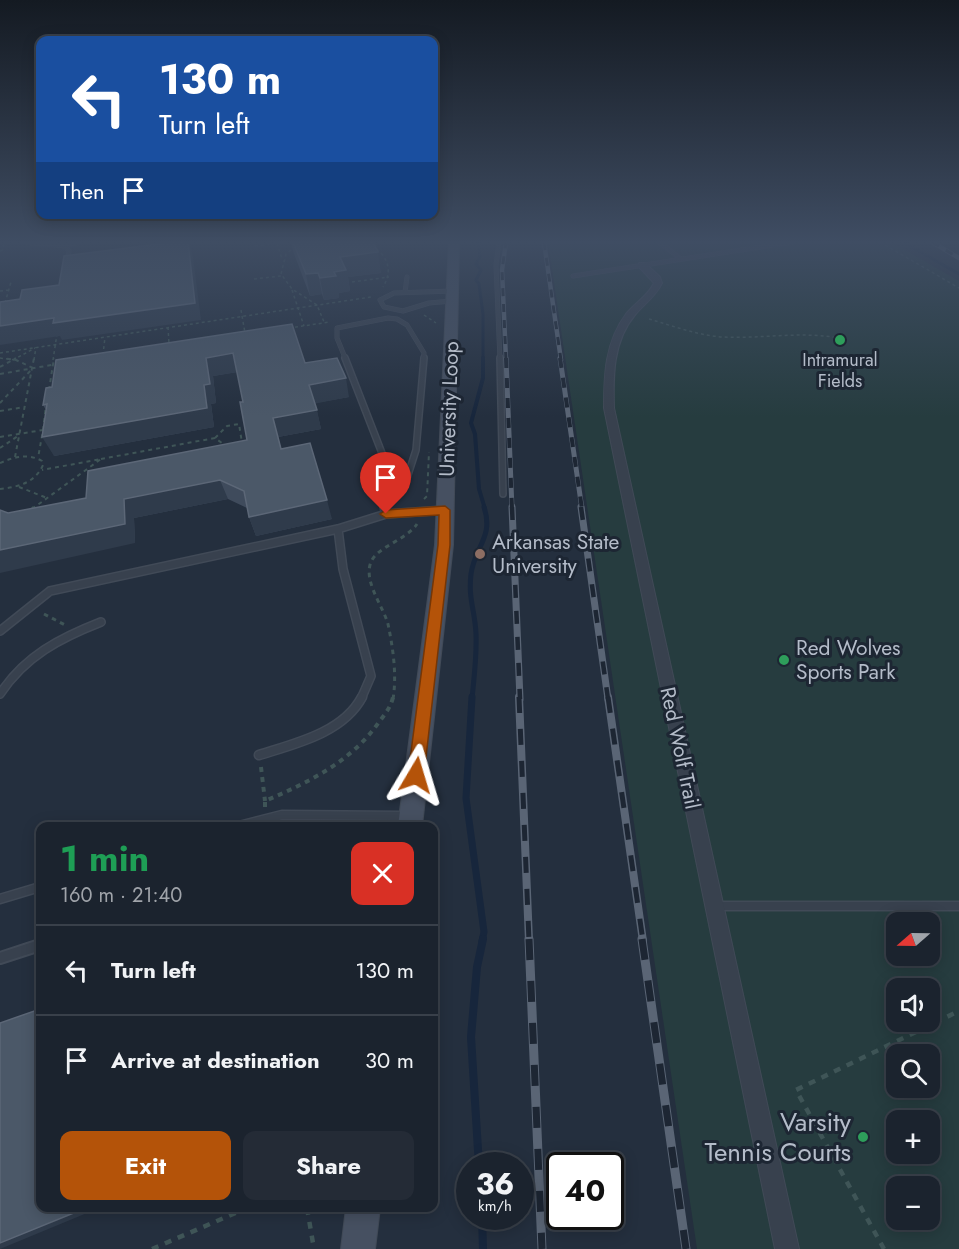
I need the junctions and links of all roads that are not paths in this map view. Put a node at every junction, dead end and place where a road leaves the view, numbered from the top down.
1 (380, 300) edge
2 (440, 300) edge
3 (448, 300) edge
4 (497, 300) edge
5 (644, 300) edge
6 (392, 479) junction
7 (401, 483) junction
8 (503, 494) dead end
9 (376, 498) dead end
10 (445, 510) junction
11 (385, 511) junction
12 (338, 529) junction
13 (101, 622) dead end
14 (0, 631) edge
15 (0, 694) edge
16 (259, 755) road end
17 (411, 821) edge
18 (254, 822) edge
19 (36, 887) edge
20 (0, 899) edge
21 (714, 906) junction
22 (959, 906) edge
23 (36, 946) edge
24 (0, 958) edge
25 (363, 1212) edge
26 (358, 1249) edge
27 (787, 1249) edge

1 - 2 lane
3 - 10 street, University Loop
4 - 8 lane
5 - 21 street, Red Wolf Trail
6 - 7 lane
6 - 7 lane
6 - 9 lane
7 - 11 lane
10 - 11 lane
10 - 17 street, University Loop
11 - 12 lane
12 - 14 lane
12 - 16 lane
13 - 15 lane
17 - 18 lane
19 - 20 lane
21 - 22 lane
21 - 27 street, Red Wolf Trail
23 - 24 lane
25 - 26 street

